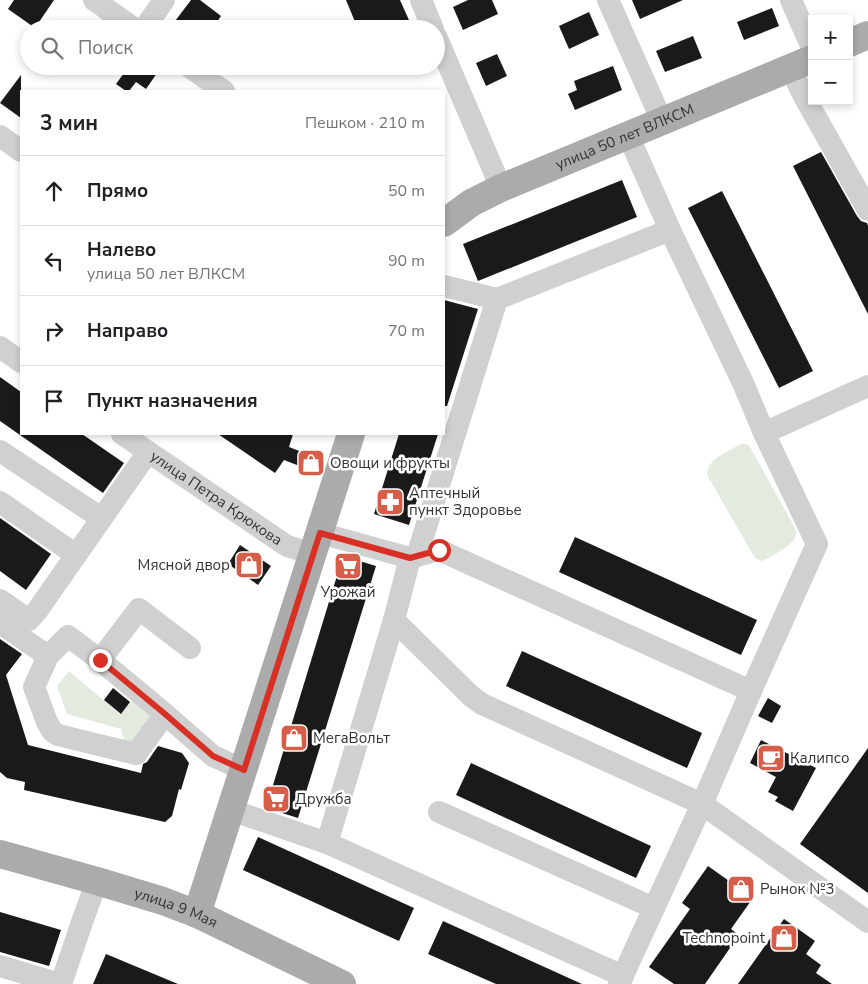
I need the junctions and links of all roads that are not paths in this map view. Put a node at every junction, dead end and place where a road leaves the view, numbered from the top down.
1 (94, 0) edge
2 (164, 0) edge
3 (421, 0) edge
4 (608, 0) edge
5 (791, 0) edge
6 (122, 20) edge
7 (150, 20) edge
8 (429, 20) edge
9 (868, 35) edge
10 (808, 39) edge
11 (853, 41) edge
12 (445, 57) edge
13 (801, 64) edge
14 (201, 75) edge
15 (223, 90) edge
16 (662, 121) junction
17 (0, 136) edge
18 (628, 136) junction
19 (20, 150) edge
20 (501, 188) junction
21 (868, 210) edge
22 (445, 222) edge
23 (670, 230) junction
24 (445, 286) edge
25 (497, 299) junction
26 (0, 347) edge
27 (20, 361) edge
28 (868, 386) edge
29 (764, 432) junction
30 (123, 435) edge
31 (351, 435) edge
32 (0, 451) edge
33 (148, 452) junction
34 (0, 502) edge
35 (102, 518) junction
36 (317, 544) junction
37 (76, 555) junction
38 (414, 557) junction
39 (0, 600) edge
40 (394, 620) junction
41 (0, 623) edge
42 (190, 648) dead end
43 (48, 656) junction
44 (100, 660) junction
45 (751, 691) junction
46 (165, 714) junction
47 (244, 770) junction
48 (702, 804) junction
49 (231, 810) junction
50 (439, 812) dead end
51 (327, 843) junction
52 (0, 854) edge
53 (98, 881) junction
54 (654, 908) junction
55 (864, 911) edge
56 (197, 914) junction
57 (0, 966) edge
58 (621, 980) edge
59 (333, 982) edge
60 (61, 984) edge

1 - 6 street
2 - 7 street
3 - 8 street
4 - 16 street
5 - 10 street
9 - 11 main road
12 - 20 street
13 - 16 main road, улица 50 лет ВЛКСМ
13 - 21 street
14 - 15 street
16 - 18 main road, улица 50 лет ВЛКСМ
17 - 19 street
18 - 20 main road, улица 50 лет ВЛКСМ
18 - 23 street
20 - 22 main road, улица 50 лет ВЛКСМ
23 - 25 street
23 - 29 street
24 - 25 street
25 - 38 street
26 - 27 street
28 - 29 street
29 - 45 street
30 - 33 street, улица Петра Крюкова
31 - 36 main road
32 - 35 street
33 - 35 street
33 - 36 street, улица Петра Крюкова
34 - 37 street
35 - 37 street
36 - 38 street, улица Петра Крюкова
36 - 47 main road
37 - 39 street
38 - 40 street
38 - 45 street
40 - 48 street
40 - 51 street
41 - 43 street
42 - 44 street
43 - 44 street
43 - 46 street
44 - 46 street
45 - 48 street
46 - 47 street
47 - 49 main road
48 - 54 street
48 - 55 street
49 - 51 street
49 - 56 main road
50 - 54 street
51 - 58 street
52 - 53 main road, улица 9 Мая
53 - 56 main road, улица 9 Мая
53 - 60 street
54 - 58 street
56 - 59 main road, улица 9 Мая
57 - 60 street

